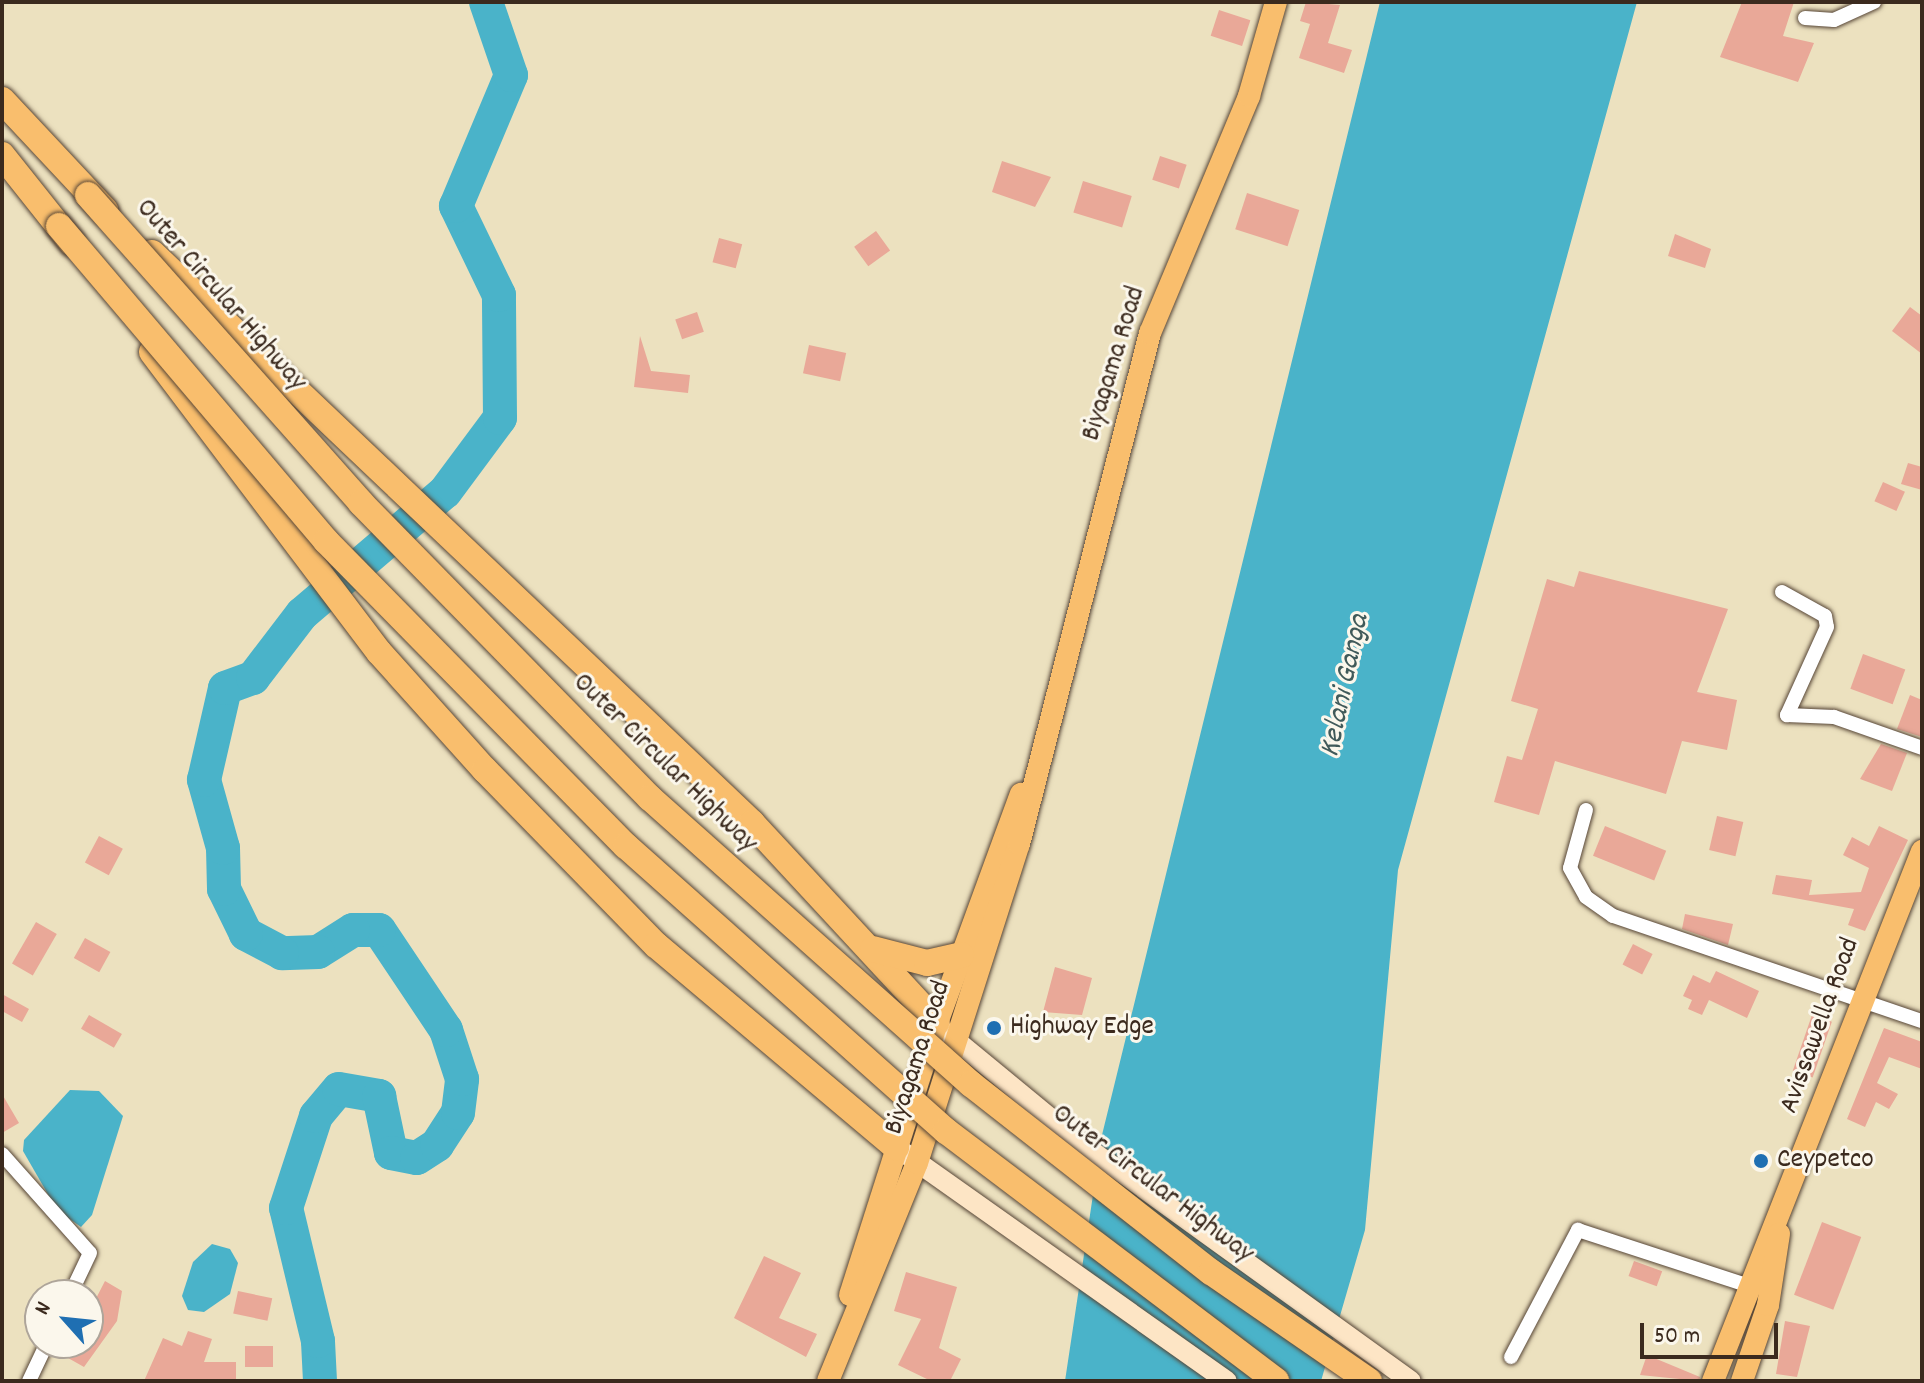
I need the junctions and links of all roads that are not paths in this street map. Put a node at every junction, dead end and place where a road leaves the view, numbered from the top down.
1 (1276, 2) edge
2 (1874, 2) edge
3 (1805, 18) dead end
4 (2, 100) edge
5 (2, 155) edge
6 (88, 195) junction
7 (59, 226) junction
8 (1782, 592) dead end
9 (1922, 748) edge
10 (1040, 753) junction
11 (1586, 810) dead end
12 (1922, 851) edge
13 (873, 949) junction
14 (961, 955) junction
15 (1861, 995) junction
16 (1922, 1021) edge
17 (946, 1032) junction
18 (896, 1147) junction
19 (2, 1154) edge
20 (917, 1163) junction
21 (1780, 1225) junction
22 (78, 1279) edge
23 (1746, 1285) junction
24 (1511, 1357) dead end
25 (39, 1359) edge
26 (829, 1377) edge
27 (29, 1381) edge
28 (1227, 1381) edge
29 (1276, 1381) edge
30 (1369, 1381) edge
31 (1411, 1381) edge
32 (1713, 1381) edge
33 (1742, 1381) edge

1 - 10 main road, Biyagama Road
2 - 3 street
4 - 6 highway, Outer Circular Highway
5 - 7 highway
6 - 13 highway, bridge
6 - 30 highway, Outer Circular Highway, bridge
7 - 18 highway, bridge
7 - 29 highway, bridge
8 - 9 street
10 - 14 main road, Biyagama Road
10 - 17 main road, Biyagama Road
11 - 15 street
12 - 15 main road, Avissawella Road
13 - 14 highway
13 - 17 highway
14 - 17 main road, Biyagama Road
15 - 16 street
15 - 21 main road, Avissawella Road
17 - 18 main road, Biyagama Road
17 - 20 main road, Biyagama Road
17 - 31 street
18 - 20 street
18 - 26 main road, Biyagama Road
19 - 22 street
20 - 26 main road, Biyagama Road
20 - 28 street
21 - 23 main road, Avissawella Road
21 - 33 main road, Avissawella Road
23 - 24 street
23 - 32 main road, Avissawella Road
25 - 27 street

